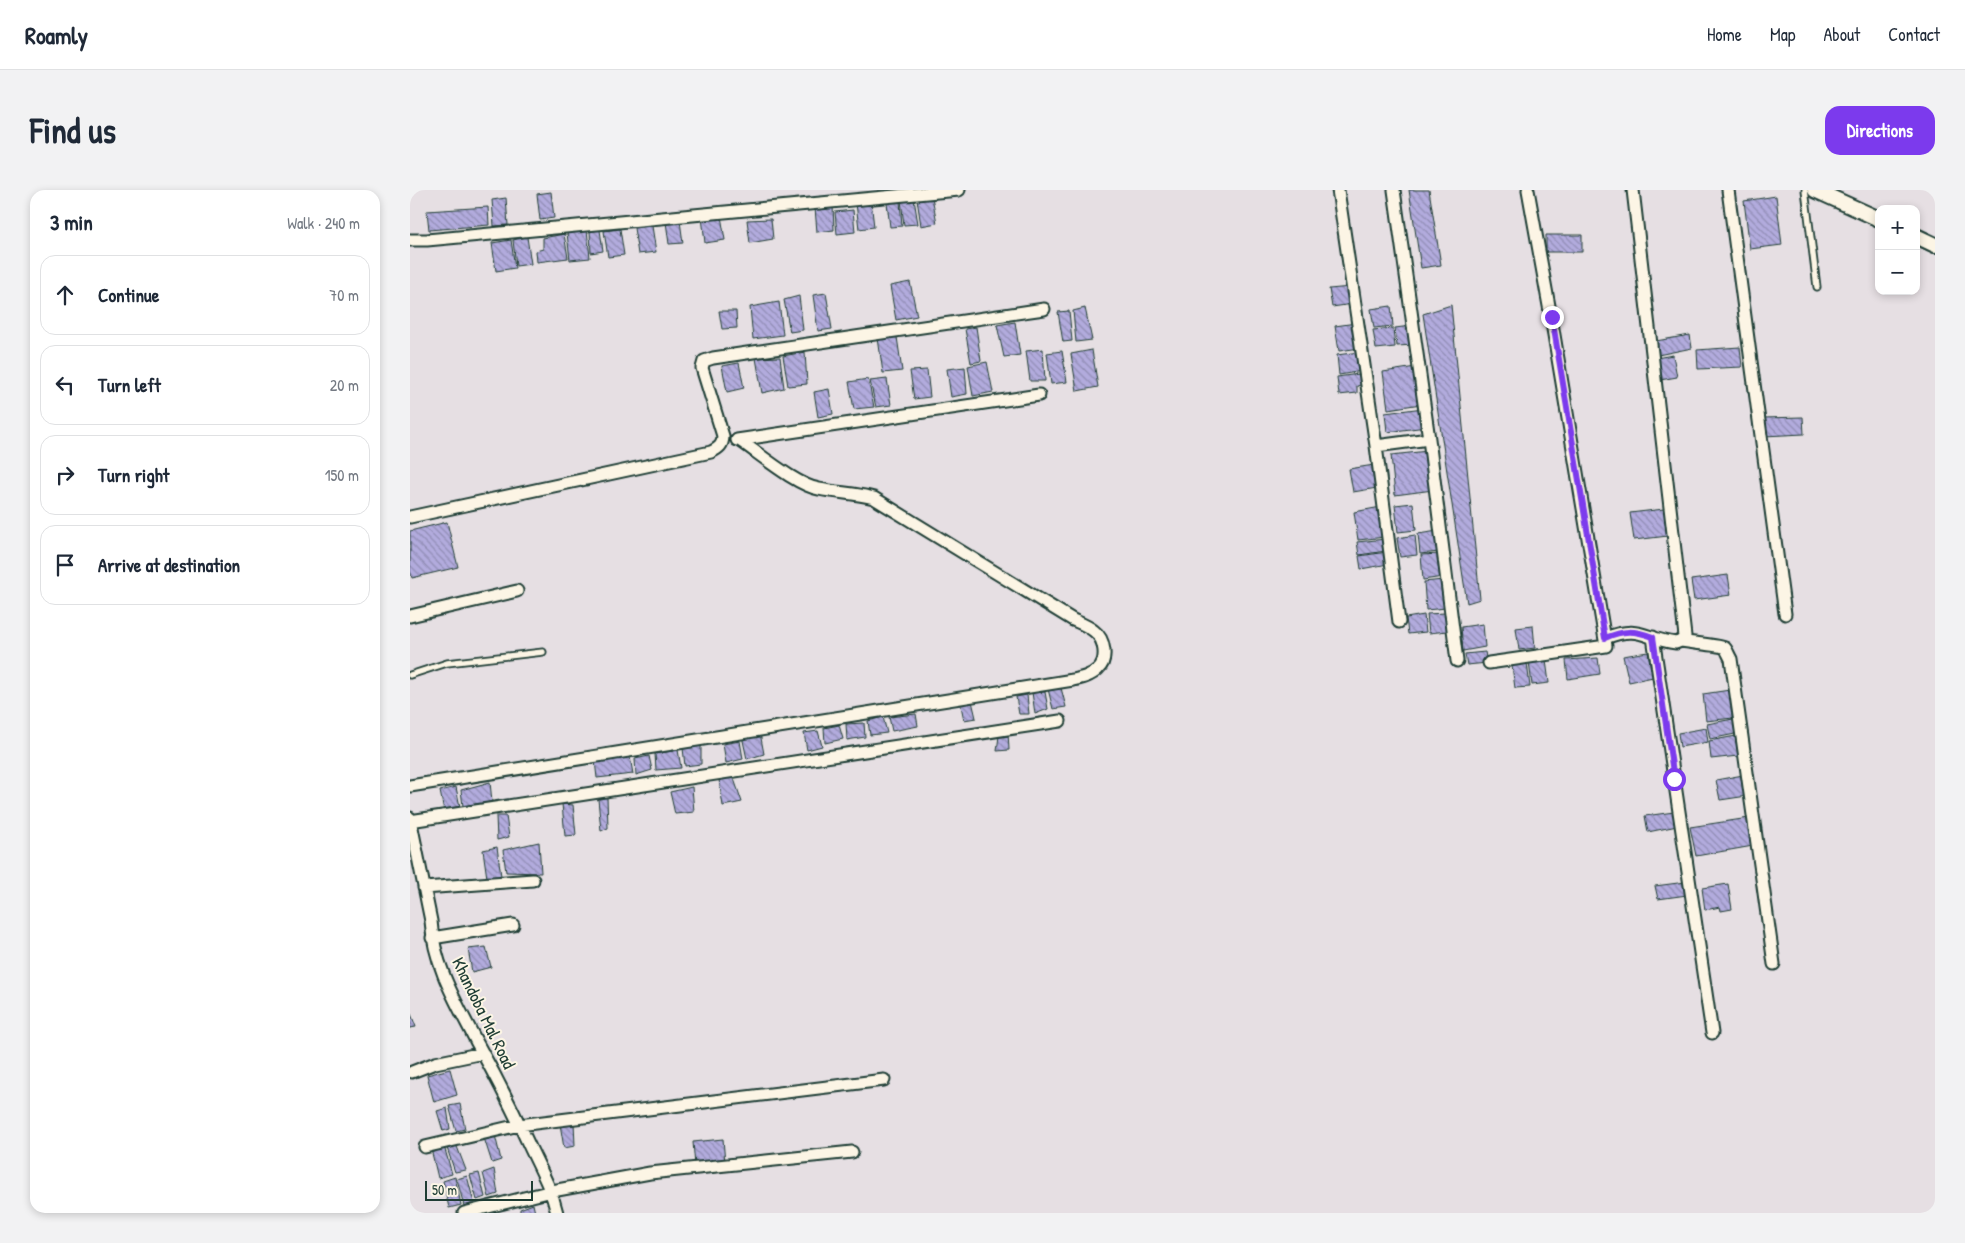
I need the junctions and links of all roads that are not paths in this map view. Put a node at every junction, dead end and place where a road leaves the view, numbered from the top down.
1 (959, 190) edge
2 (1338, 190) edge
3 (1394, 190) edge
4 (1528, 190) edge
5 (1633, 190) edge
6 (1728, 190) edge
7 (1805, 190) edge
8 (1815, 190) edge
9 (1875, 217) edge
10 (1920, 238) edge
11 (410, 240) edge
12 (1935, 245) edge
13 (1817, 287) dead end
14 (1044, 308) dead end
15 (1039, 395) dead end
16 (1429, 439) junction
17 (739, 440) junction
18 (723, 442) junction
19 (1376, 446) junction
20 (410, 517) edge
21 (517, 590) dead end
22 (1785, 614) dead end
23 (410, 616) edge
24 (1399, 622) dead end
25 (1653, 637) junction
26 (1605, 638) junction
27 (1681, 641) junction
28 (543, 652) dead end
29 (1457, 661) dead end
30 (1489, 663) dead end
31 (410, 675) edge
32 (1060, 721) dead end
33 (410, 786) edge
34 (410, 819) edge
35 (533, 880) dead end
36 (424, 888) junction
37 (513, 925) dead end
38 (432, 938) junction
39 (1774, 964) dead end
40 (1712, 1032) dead end
41 (483, 1054) junction
42 (412, 1072) dead end
43 (884, 1080) dead end
44 (519, 1125) junction
45 (426, 1147) dead end
46 (852, 1152) dead end
47 (552, 1191) junction
48 (464, 1213) edge
49 (557, 1213) edge

1 - 11 street
2 - 19 street
3 - 16 street
4 - 26 street
5 - 27 street
6 - 22 street
7 - 13 lane
8 - 9 street
10 - 12 street
14 - 18 street
15 - 17 street
16 - 19 street
16 - 29 street
17 - 18 street
17 - 33 street
18 - 20 street
19 - 24 street
21 - 23 street
25 - 26 street
25 - 27 street
25 - 40 street
26 - 30 street
27 - 39 street
28 - 31 lane
32 - 34 street
34 - 36 street, Khandoba Mal Road
35 - 36 street
36 - 38 street, Khandoba Mal Road
37 - 38 street
38 - 41 street, Khandoba Mal Road
41 - 42 street
41 - 44 street, Khandoba Mal Road
43 - 44 street
44 - 45 street
44 - 47 street, Khandoba Mal Road
46 - 47 street
47 - 48 street
47 - 49 street, Khandoba Mal Road

